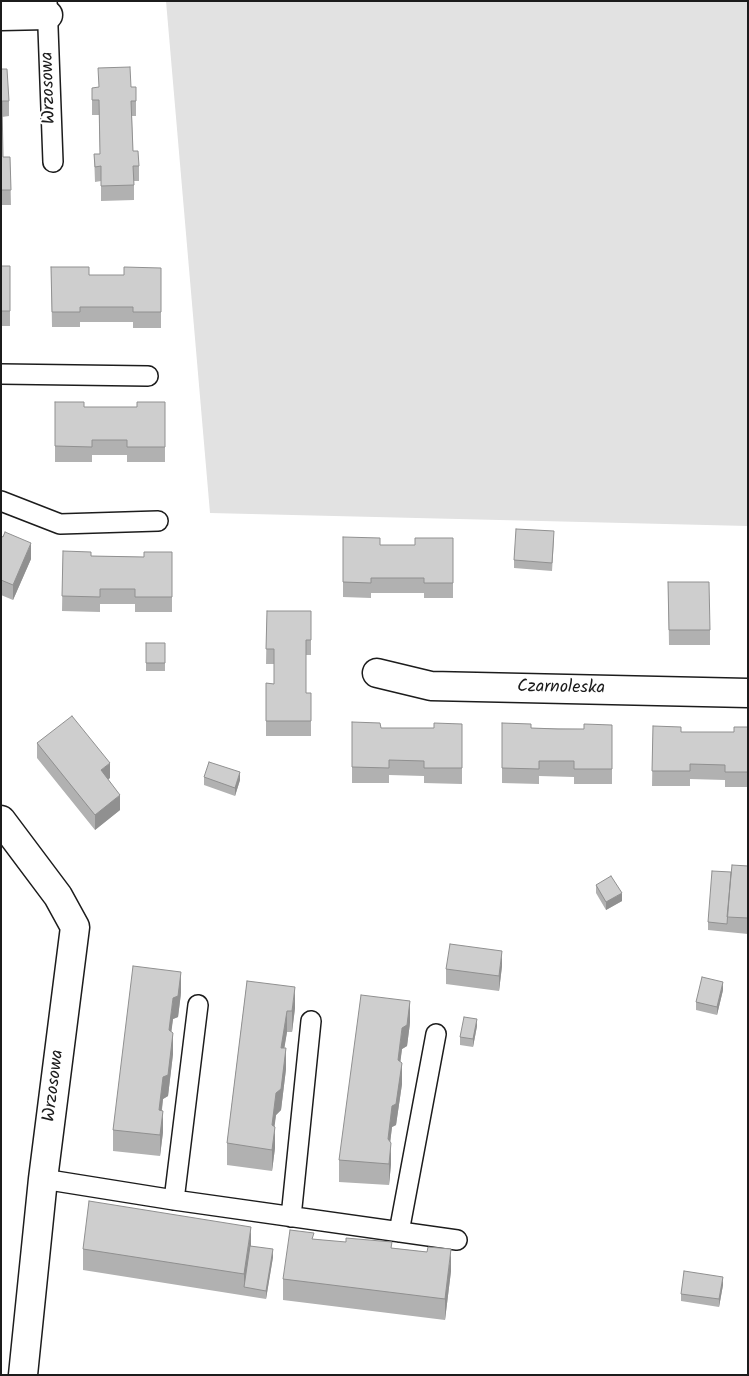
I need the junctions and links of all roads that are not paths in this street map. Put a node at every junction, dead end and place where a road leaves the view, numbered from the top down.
1 (47, 8) edge
2 (1, 16) edge
3 (53, 162) dead end
4 (1, 374) edge
5 (148, 376) dead end
6 (1, 501) edge
7 (158, 521) dead end
8 (377, 672) dead end
9 (748, 693) edge
10 (1, 820) edge
11 (198, 1005) dead end
12 (311, 1021) dead end
13 (436, 1034) dead end
14 (43, 1179) junction
15 (174, 1200) junction
16 (291, 1217) junction
17 (399, 1232) junction
18 (457, 1240) dead end
19 (23, 1375) edge

1 - 2 street, Wrzosowa
1 - 3 lane, Wrzosowa
4 - 5 lane
6 - 7 lane
8 - 9 street, Czarnoleska
10 - 14 street, Wrzosowa
11 - 15 lane
12 - 16 lane
13 - 17 lane
14 - 15 lane
14 - 19 street, Wrzosowa
15 - 16 lane
16 - 17 lane
17 - 18 lane

